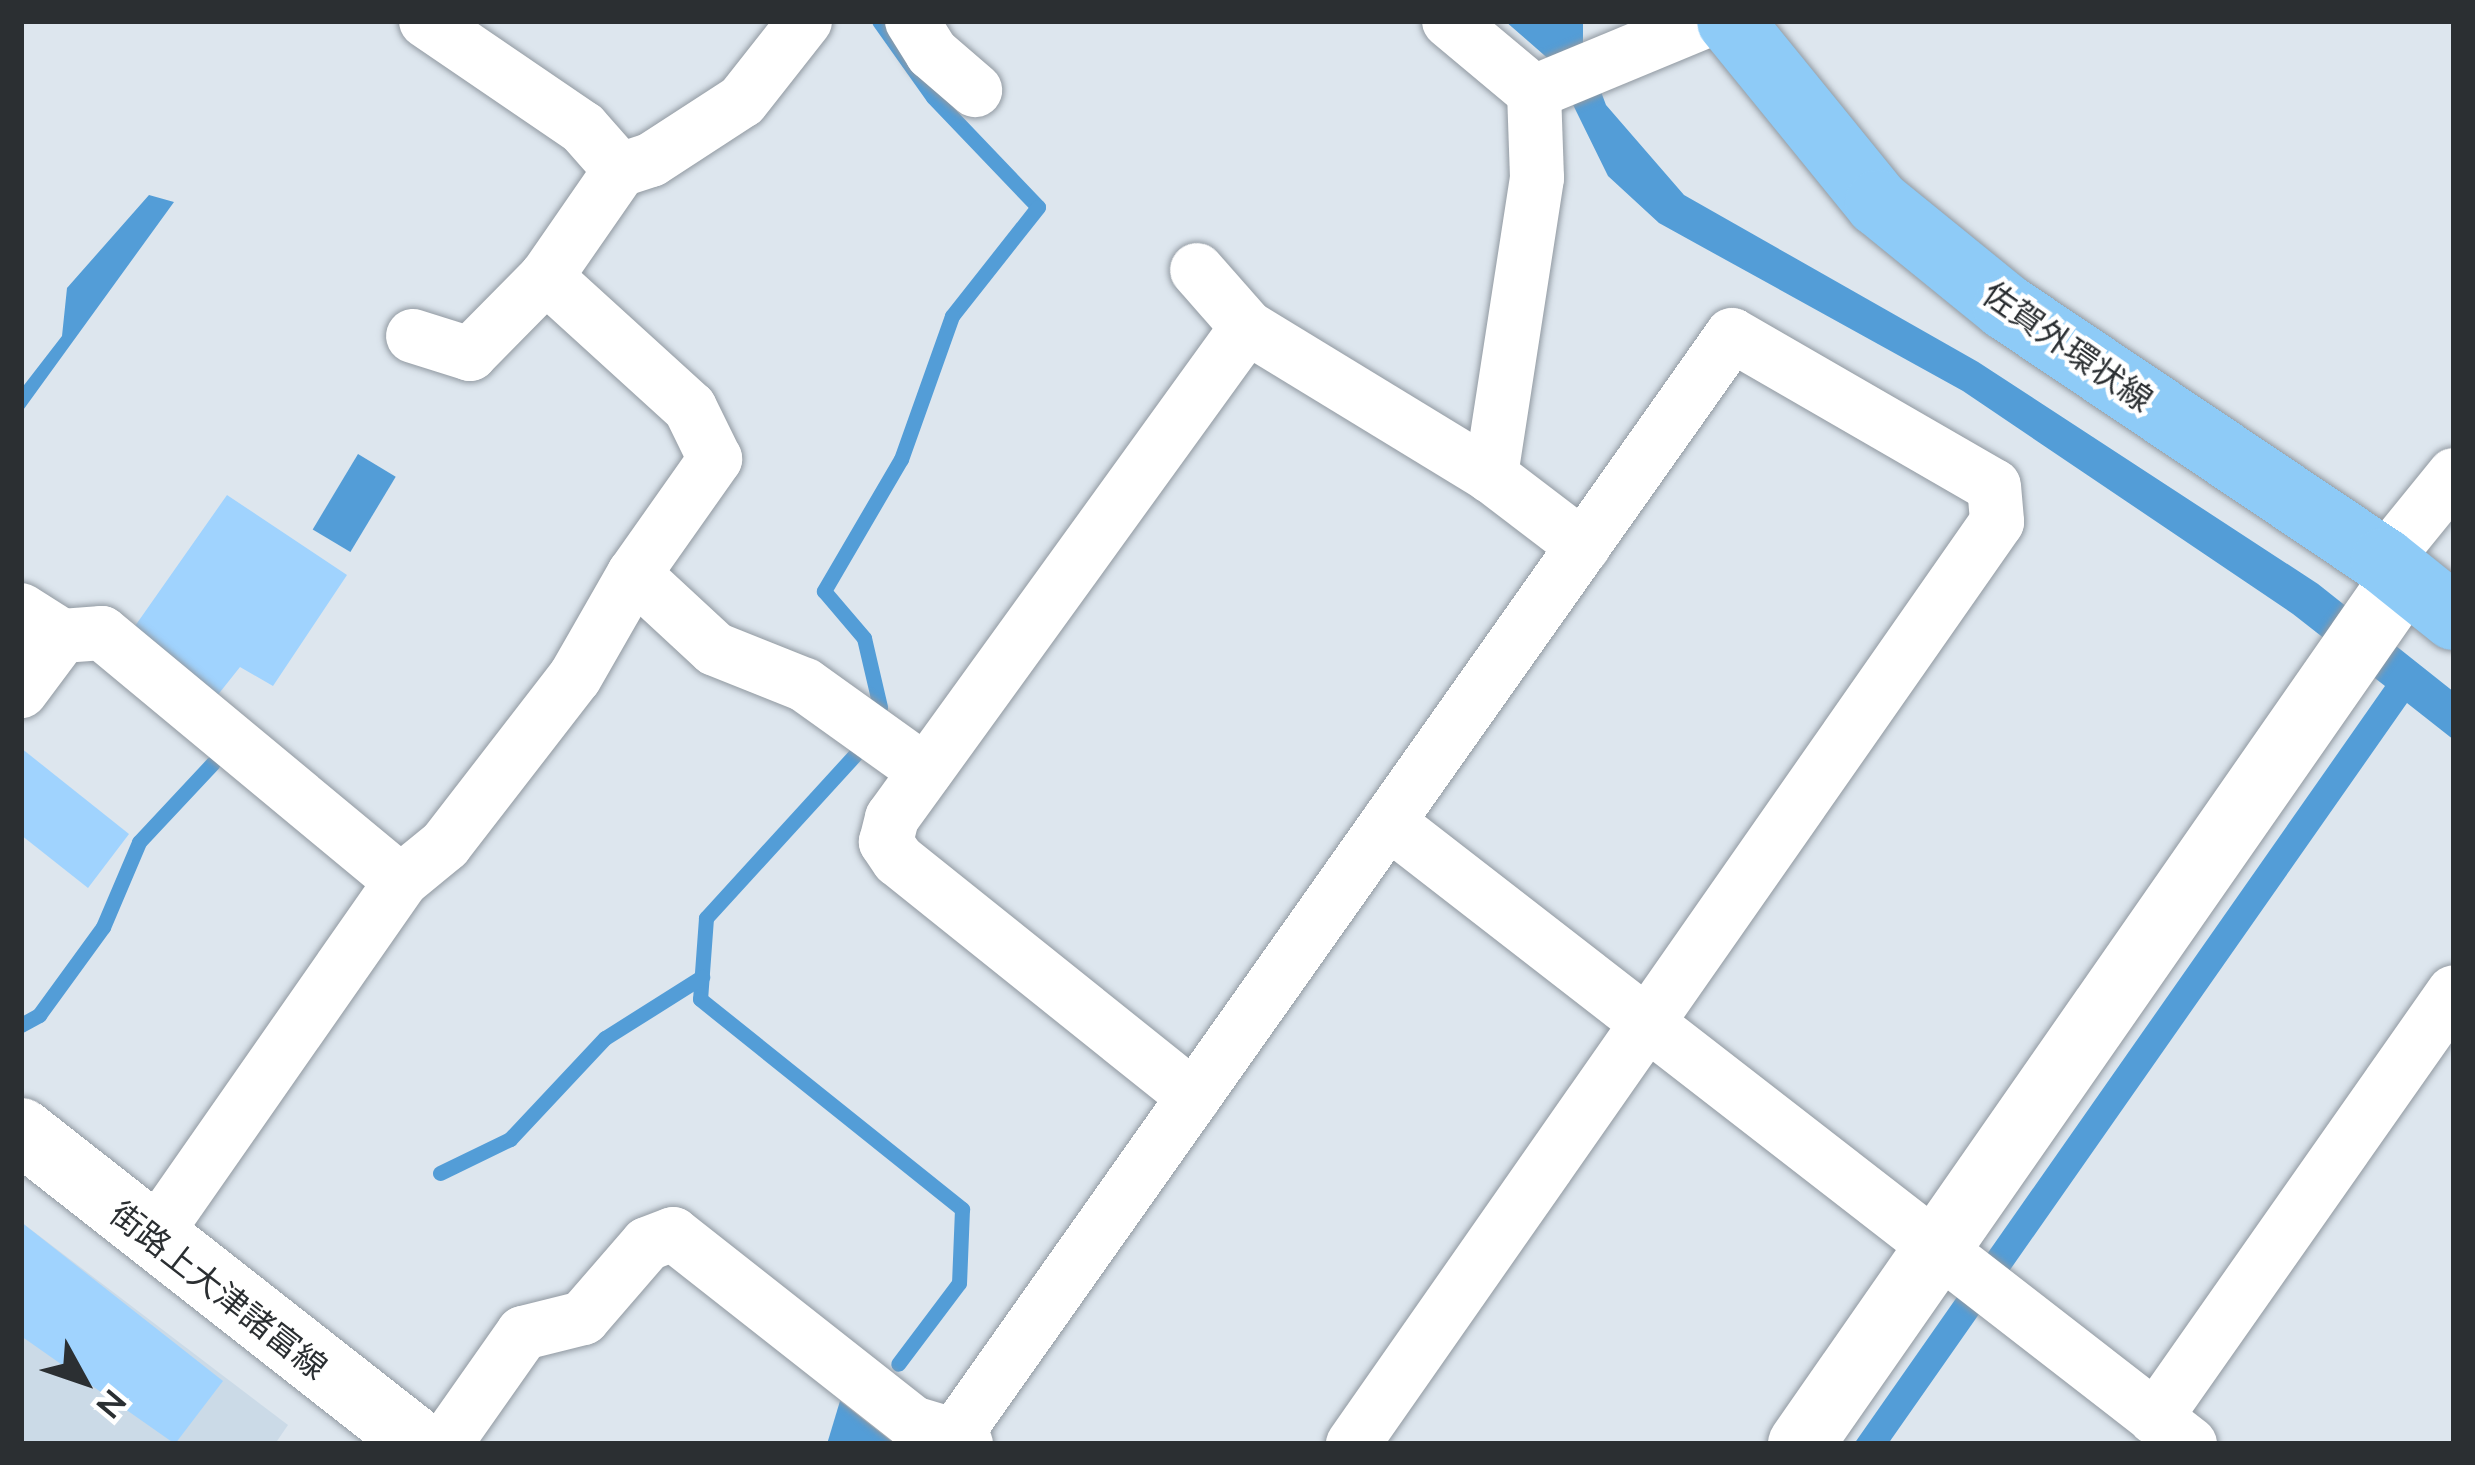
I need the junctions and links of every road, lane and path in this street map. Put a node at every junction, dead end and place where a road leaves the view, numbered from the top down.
1 (426, 21) edge
2 (805, 21) edge
3 (912, 21) edge
4 (1449, 21) edge
5 (1705, 21) edge
6 (1730, 21) edge
7 (975, 90) dead end
8 (1534, 92) junction
9 (620, 170) junction
10 (1197, 270) dead end
11 (545, 277) junction
12 (1247, 327) junction
13 (413, 336) dead end
14 (2454, 475) edge
15 (1491, 476) junction
16 (1583, 546) junction
17 (634, 574) junction
18 (2406, 592) edge
19 (41, 623) edge
20 (21, 691) edge
21 (925, 770) junction
22 (1388, 822) junction
23 (401, 881) junction
24 (2454, 992) edge
25 (1646, 1024) junction
26 (1194, 1097) junction
27 (21, 1131) edge
28 (151, 1240) junction
29 (1967, 1274) junction
30 (2172, 1431) edge
31 (963, 1440) edge
32 (420, 1444) edge
33 (446, 1444) edge
34 (1353, 1444) edge
35 (1801, 1444) edge

1 - 9 street
2 - 9 street
3 - 7 street
4 - 8 street
5 - 8 street
6 - 18 main road, 佐賀外環状線
8 - 15 street
9 - 11 street
10 - 12 street
11 - 13 street
11 - 17 street
12 - 15 street
12 - 21 street
14 - 18 street
15 - 16 street
16 - 22 street
16 - 25 street
17 - 21 street
17 - 23 street
18 - 29 street
19 - 20 street
19 - 23 street
21 - 26 street
22 - 25 street
22 - 26 street
23 - 28 street
24 - 30 street
25 - 29 street
25 - 34 street
26 - 31 street
27 - 28 street, 街路上大津諸富線
28 - 32 street, 街路上大津諸富線
29 - 30 street
29 - 35 street
31 - 33 street

